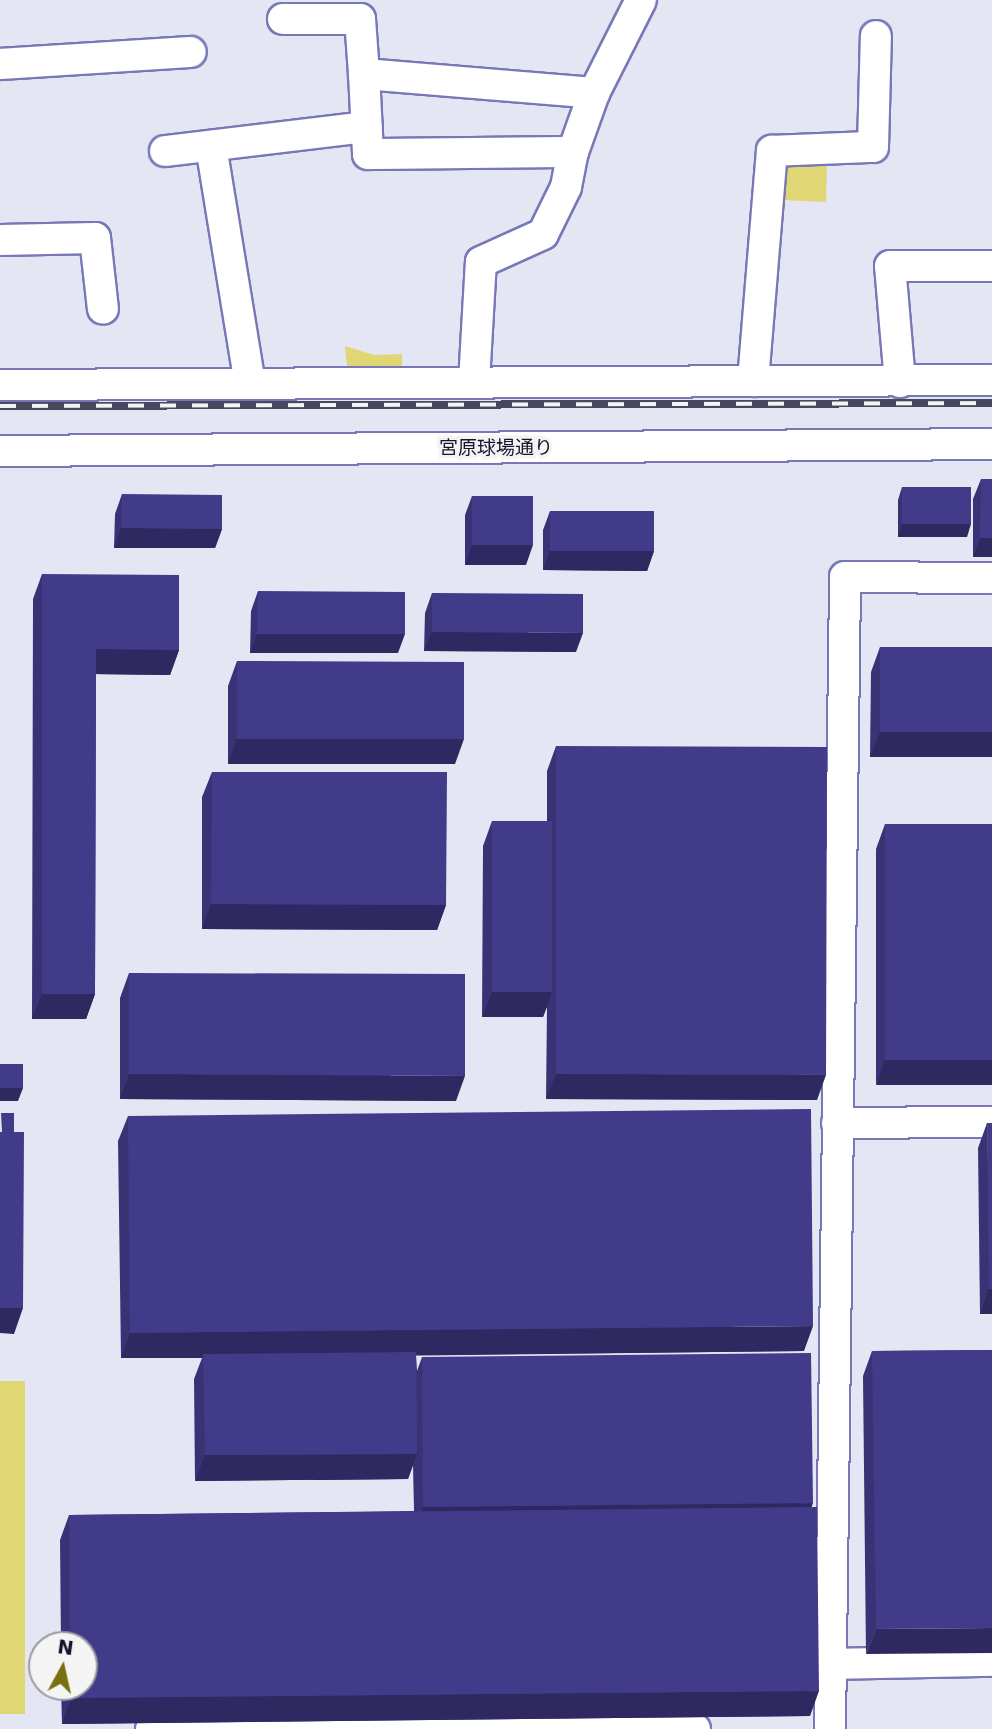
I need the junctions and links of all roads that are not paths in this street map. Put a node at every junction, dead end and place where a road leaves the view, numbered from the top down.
1 (641, 0) edge
2 (283, 19) dead end
3 (876, 36) dead end
4 (191, 52) dead end
5 (0, 64) edge
6 (364, 74) junction
7 (594, 93) junction
8 (367, 127) junction
9 (211, 146) junction
10 (165, 151) dead end
11 (573, 152) junction
12 (0, 240) edge
13 (992, 266) edge
14 (103, 309) dead end
15 (992, 380) edge
16 (753, 381) junction
17 (474, 382) junction
18 (900, 382) junction
19 (250, 383) junction
20 (0, 385) edge
21 (992, 444) edge
22 (0, 451) edge
23 (992, 579) edge
24 (992, 1122) edge
25 (837, 1123) junction
26 (992, 1661) edge
27 (830, 1664) junction
28 (455, 1728) edge
29 (151, 1729) edge
30 (695, 1729) edge
31 (830, 1729) edge

1 - 7 street
2 - 6 street
3 - 16 street
4 - 5 street
6 - 7 street
6 - 8 street
7 - 11 street
8 - 9 street
8 - 11 street
9 - 10 street
9 - 19 street
11 - 17 street
12 - 14 street
13 - 18 street
15 - 18 street
16 - 17 street
16 - 18 street
17 - 19 street
19 - 20 street
21 - 22 street, 宮原球場通り
23 - 25 street
24 - 25 street
25 - 27 street
26 - 27 street
27 - 31 street
28 - 29 street
28 - 30 street

